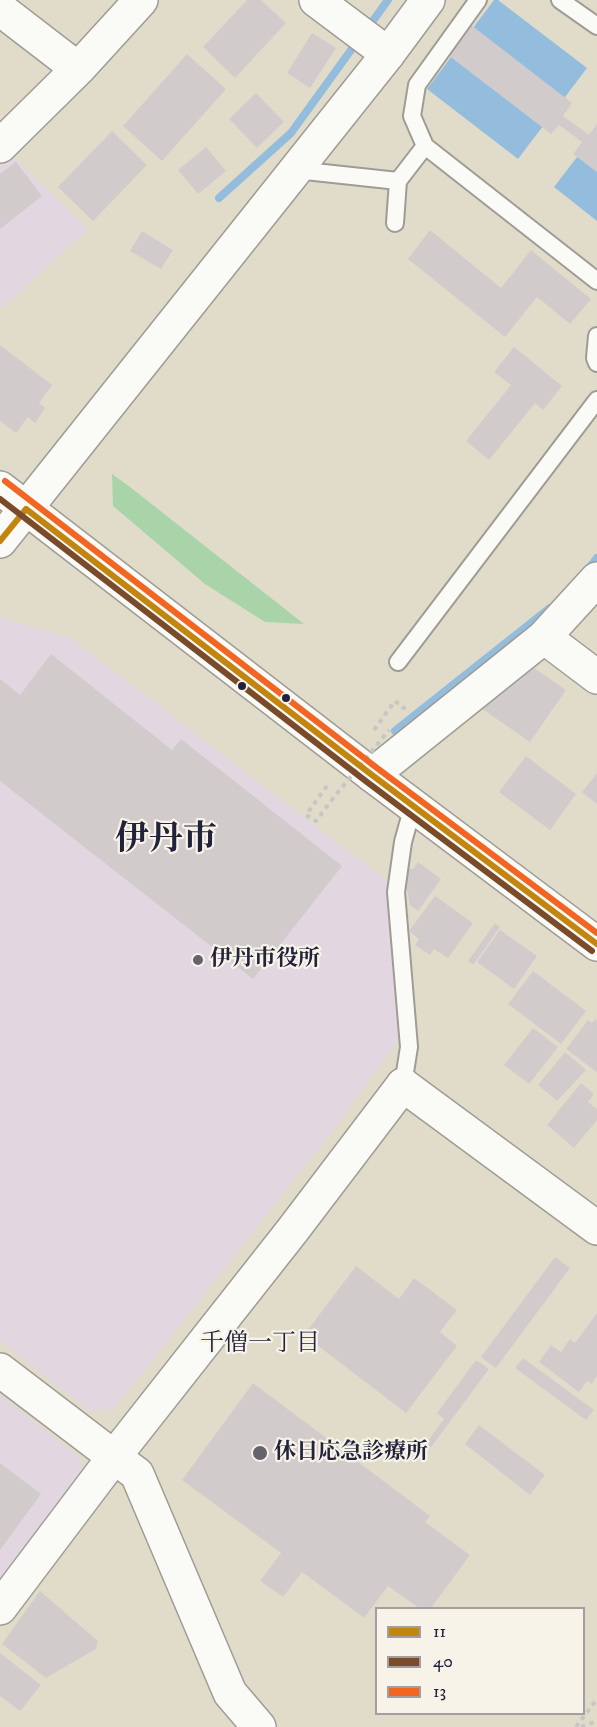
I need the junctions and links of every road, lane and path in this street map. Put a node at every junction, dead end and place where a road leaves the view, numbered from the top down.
1 (141, 0) edge
2 (316, 0) edge
3 (428, 0) edge
4 (478, 0) edge
5 (560, 0) edge
6 (0, 9) edge
7 (597, 26) edge
8 (388, 54) junction
9 (78, 69) junction
10 (0, 146) edge
11 (425, 146) junction
12 (296, 170) junction
13 (398, 181) junction
14 (395, 223) dead end
15 (597, 281) edge
16 (597, 336) edge
17 (597, 363) edge
18 (597, 400) edge
19 (0, 488) edge
20 (26, 509) junction
21 (0, 541) edge
22 (597, 579) edge
23 (544, 637) junction
24 (398, 662) dead end
25 (597, 677) edge
26 (399, 715) dead end
27 (394, 722) dead end
28 (374, 730) dead end
29 (372, 775) junction
30 (327, 786) dead end
31 (413, 806) junction
32 (597, 944) edge
33 (403, 1085) junction
34 (597, 1228) edge
35 (0, 1370) edge
36 (114, 1457) junction
37 (0, 1608) edge
38 (597, 1699) edge
39 (597, 1721) edge
40 (259, 1727) edge
41 (576, 1727) edge
42 (581, 1727) edge

1 - 9 main road
2 - 8 main road
3 - 8 main road
4 - 11 lane
5 - 7 lane
6 - 9 main road
8 - 12 main road
9 - 10 main road
11 - 13 lane
11 - 15 lane
12 - 13 lane
12 - 20 main road
13 - 14 lane
16 - 17 lane
18 - 24 lane
19 - 20 main road
20 - 21 main road
20 - 29 main road
22 - 23 main road
23 - 25 main road
23 - 29 main road
26 - 28 path
27 - 30 path, bridge
29 - 31 main road
31 - 32 main road
31 - 33 lane
33 - 34 main road
33 - 36 main road
35 - 36 main road
36 - 37 main road
36 - 40 main road
38 - 41 path
39 - 42 path

